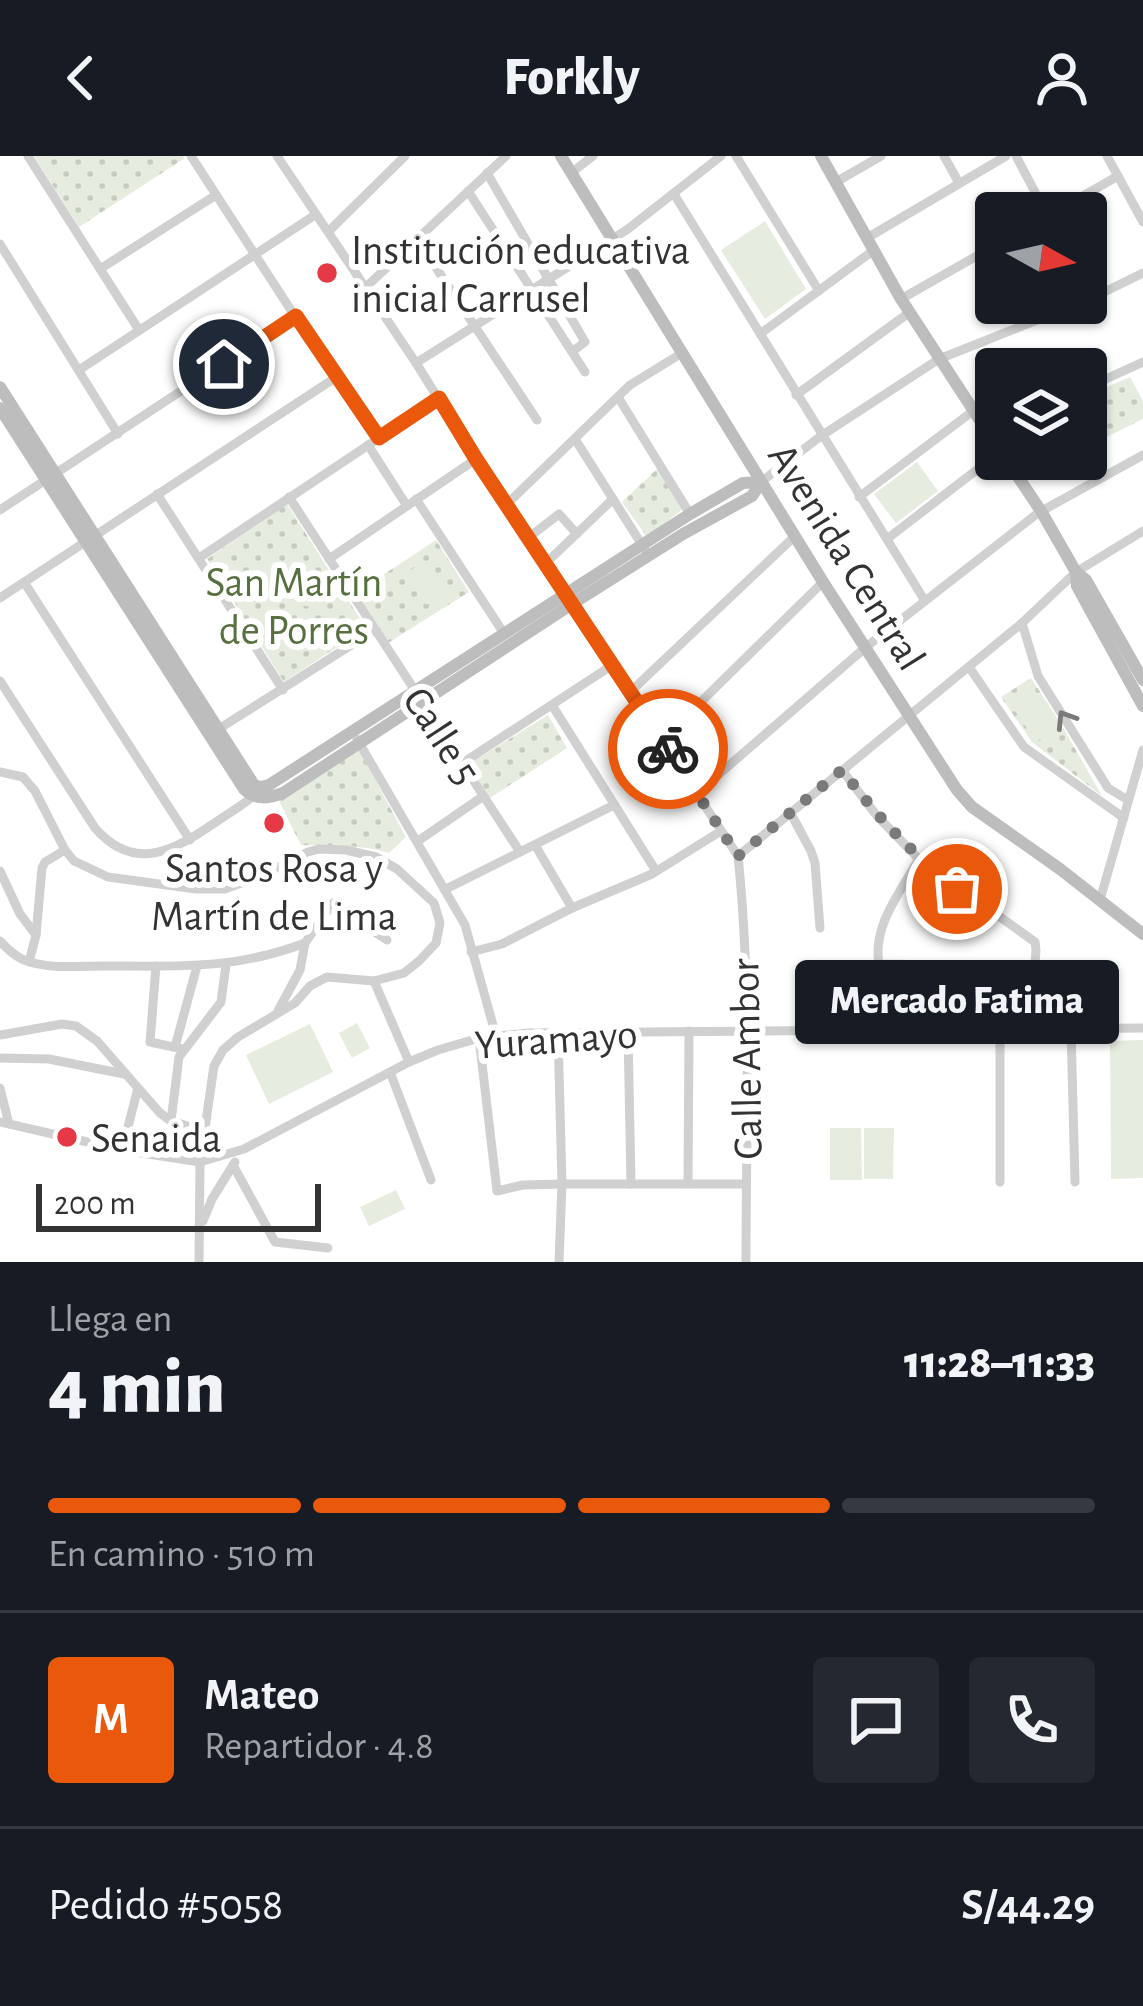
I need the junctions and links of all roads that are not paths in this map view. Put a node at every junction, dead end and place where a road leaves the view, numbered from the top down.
1 (28, 156) edge
2 (190, 156) edge
3 (405, 156) edge
4 (506, 156) edge
5 (561, 156) edge
6 (593, 156) edge
7 (721, 156) edge
8 (736, 156) edge
9 (821, 156) edge
10 (881, 156) edge
11 (944, 156) edge
12 (1006, 156) edge
13 (1016, 156) edge
14 (1107, 156) edge
15 (284, 159) edge
16 (488, 173) junction
17 (571, 173) junction
18 (1118, 176) junction
19 (836, 182) junction
20 (959, 183) junction
21 (467, 191) junction
22 (1037, 192) edge
23 (1089, 192) edge
24 (674, 194) junction
25 (216, 195) junction
26 (315, 215) junction
27 (1143, 222) edge
28 (328, 231) junction
29 (417, 238) junction
30 (612, 239) junction
31 (0, 244) edge
32 (871, 244) junction
33 (255, 255) junction
34 (975, 257) edge
35 (100, 269) junction
36 (1143, 273) edge
37 (549, 279) junction
38 (366, 287) junction
39 (533, 289) junction
40 (1107, 290) edge
41 (819, 291) junction
42 (901, 299) junction
43 (910, 312) junction
44 (296, 316) junction
45 (1026, 324) edge
46 (474, 326) junction
47 (139, 330) junction
48 (760, 334) junction
49 (573, 351) junction
50 (682, 352) junction
51 (939, 359) junction
52 (416, 363) junction
53 (1140, 364) edge
54 (79, 370) junction
55 (585, 372) dead end
56 (335, 378) junction
57 (1107, 379) edge
58 (1143, 379) edge
59 (0, 388) edge
60 (796, 395) junction
61 (618, 397) junction
62 (439, 398) junction
63 (0, 408) edge
64 (973, 412) junction
65 (975, 414) edge
66 (537, 420) dead end
67 (118, 434) junction
68 (821, 436) junction
69 (379, 438) junction
70 (574, 439) junction
71 (368, 446) junction
72 (1143, 455) edge
73 (476, 459) junction
74 (975, 471) edge
75 (51, 478) junction
76 (1020, 480) edge
77 (761, 482) junction
78 (157, 494) junction
79 (289, 496) junction
80 (859, 497) junction
81 (613, 499) junction
82 (412, 503) junction
83 (506, 505) junction
84 (0, 510) edge
85 (1041, 511) junction
86 (690, 514) junction
87 (577, 534) junction
88 (795, 536) junction
89 (1142, 536) edge
90 (90, 538) junction
91 (527, 538) junction
92 (887, 539) junction
93 (646, 550) junction
94 (200, 558) junction
95 (329, 559) junction
96 (545, 564) junction
97 (1076, 572) junction
98 (24, 582) junction
99 (823, 582) junction
100 (0, 598) edge
101 (568, 599) junction
102 (925, 601) junction
103 (1022, 623) junction
104 (375, 630) junction
105 (503, 632) junction
106 (866, 647) junction
107 (611, 666) junction
108 (969, 667) junction
109 (1143, 680) edge
110 (0, 681) edge
111 (283, 690) junction
112 (629, 693) junction
113 (417, 697) junction
114 (551, 705) junction
115 (1143, 706) edge
116 (910, 715) junction
117 (214, 732) junction
118 (356, 737) junction
119 (662, 740) junction
120 (1143, 750) edge
121 (461, 764) junction
122 (842, 770) junction
123 (0, 772) edge
124 (257, 792) junction
125 (696, 794) junction
126 (482, 796) junction
127 (1129, 800) junction
128 (614, 805) junction
129 (790, 812) junction
130 (1124, 818) junction
131 (721, 830) junction
132 (190, 840) junction
133 (418, 842) junction
134 (535, 845) junction
135 (65, 850) junction
136 (520, 852) junction
137 (738, 856) junction
138 (919, 859) junction
139 (0, 871) edge
140 (656, 871) junction
141 (446, 889) junction
142 (1100, 900) junction
143 (572, 908) junction
144 (820, 928) dead end
145 (1143, 934) edge
146 (35, 935) junction
147 (387, 940) dead end
148 (0, 941) edge
149 (304, 943) junction
150 (471, 952) junction
151 (28, 962) junction
152 (226, 965) junction
153 (156, 966) junction
154 (197, 966) junction
155 (374, 981) junction
156 (276, 1016) junction
157 (1143, 1028) edge
158 (949, 1029) junction
159 (1000, 1029) junction
160 (1030, 1029) junction
161 (1071, 1029) junction
162 (746, 1030) junction
163 (689, 1031) junction
164 (628, 1032) junction
165 (558, 1033) junction
166 (0, 1035) edge
167 (496, 1036) junction
168 (479, 1038) junction
169 (179, 1048) junction
170 (0, 1058) edge
171 (409, 1062) junction
172 (390, 1072) junction
173 (124, 1074) junction
174 (0, 1088) edge
175 (138, 1088) junction
176 (171, 1120) junction
177 (4, 1123) edge
178 (204, 1131) junction
179 (244, 1149) junction
180 (122, 1150) junction
181 (200, 1162) junction
182 (233, 1165) junction
183 (431, 1180) dead end
184 (1000, 1182) dead end
185 (1075, 1182) dead end
186 (562, 1184) junction
187 (631, 1184) junction
188 (688, 1184) junction
189 (746, 1184) junction
190 (201, 1226) junction
191 (328, 1248) dead end
192 (199, 1262) edge
193 (559, 1262) edge
194 (746, 1262) edge

1 - 35 street
2 - 25 street
3 - 28 street
4 - 16 street
5 - 17 street, Avenida Central
6 - 17 street
7 - 24 street
8 - 41 street
9 - 19 street
10 - 19 street
11 - 20 street
12 - 20 street
13 - 22 street
14 - 18 street
15 - 26 street
16 - 21 street
16 - 37 street
17 - 30 street, Avenida Central
18 - 23 street
18 - 27 street
19 - 32 street
20 - 32 street
21 - 29 street
21 - 39 street
24 - 30 street
24 - 48 street
25 - 33 street
25 - 35 street
26 - 28 street
26 - 33 street
28 - 38 street
29 - 38 street
29 - 46 street
30 - 37 street
30 - 50 street, Avenida Central
31 - 54 street
32 - 41 street
32 - 42 street
33 - 44 street
33 - 47 street
34 - 42 street
35 - 47 street
36 - 40 street
37 - 39 street
37 - 49 street
38 - 52 street
39 - 46 street
39 - 49 street
41 - 48 street
42 - 43 street
43 - 51 street
43 - 60 street
44 - 56 street
44 - 67 street
45 - 51 street
46 - 52 street
46 - 66 street
47 - 54 street
48 - 60 street
49 - 55 street
50 - 61 street
50 - 77 street, Avenida Central
51 - 64 street
51 - 68 street
52 - 62 street
53 - 57 street
53 - 58 street
54 - 67 street
56 - 69 street
56 - 78 street
59 - 75 street
60 - 68 street
61 - 70 street
61 - 86 street
62 - 69 street
62 - 73 street
63 - 75 street
64 - 65 street
64 - 80 street
67 - 75 street
68 - 77 street
68 - 80 street
69 - 71 street
70 - 81 street
70 - 83 street
71 - 79 street
71 - 82 street
72 - 85 street
73 - 82 street
73 - 83 street
74 - 92 street
75 - 84 street
75 - 90 street
76 - 85 street
77 - 86 street
77 - 88 street, Avenida Central
77 - 93 street
78 - 90 street
78 - 94 street
79 - 94 street
79 - 95 street, Calle 5
80 - 92 street
81 - 87 street
81 - 93 street
82 - 95 street
82 - 105 street
83 - 91 street
85 - 97 street
85 - 102 street
86 - 93 street
87 - 91 street
87 - 96 street
88 - 99 street, Avenida Central
88 - 112 street
89 - 97 street
90 - 98 street
90 - 117 street
91 - 96 street
92 - 102 street
93 - 101 street
94 - 111 street
95 - 104 street, Calle 5
96 - 101 street
97 - 103 street
97 - 109 street
97 - 115 street
98 - 100 street
98 - 132 street
99 - 106 street, Avenida Central
99 - 119 street
101 - 105 street
101 - 107 street
101 - 113 street
102 - 106 street
103 - 108 street
127 -> 103 street
104 - 111 street
104 - 113 street, Calle 5
105 - 113 street
106 - 116 street, Avenida Central
106 - 125 street
107 - 112 street
107 - 114 street
108 - 116 street
108 - 130 street
110 - 132 street
111 - 117 street
112 - 119 street
113 - 118 street
113 - 121 street, Calle 5
114 - 121 street
114 - 128 street
116 - 122 street
116 - 142 street, Avenida Central
117 - 124 street
118 - 124 street
118 - 133 street
119 - 125 street
120 - 127 street
121 - 126 street, Calle 5
122 - 129 street
122 - 138 street
123 - 135 street
124 - 132 street
125 - 131 street
126 - 133 street
126 - 136 street, Calle 5
127 - 130 street
128 - 134 street
128 - 140 street
129 - 137 street
129 - 144 street
130 - 142 street
131 - 137 street
131 - 140 street
133 - 141 street
134 - 136 street
134 - 143 street
135 - 146 street
135 - 155 street
136 - 141 street
137 - 162 street, Calle Ambor
138 - 158 street
138 - 160 street
139 - 146 street
140 - 143 street
141 - 150 street
142 - 145 street, Avenida Central
143 - 150 street
146 - 151 street
147 - 149 street
148 - 151 street
149 - 152 street
149 - 156 street
150 - 167 street
151 - 153 street
152 - 154 street
152 - 169 street
153 - 154 street
153 - 169 street
154 - 169 street
155 - 156 street
155 - 171 street
156 - 178 street
157 - 161 street, Yuramayo
158 - 159 street, Yuramayo
158 - 162 street, Yuramayo
159 - 160 street, Yuramayo
159 - 184 street
160 - 161 street, Yuramayo
161 - 185 street
162 - 163 street, Yuramayo
162 - 189 street, Calle Ambor
163 - 164 street, Yuramayo
163 - 188 street
164 - 165 street, Yuramayo
164 - 187 street
165 - 167 street, Yuramayo
165 - 186 street
166 - 173 street
167 - 168 street, Yuramayo
168 - 171 street, Yuramayo
168 - 186 street
169 - 176 street
170 - 173 street
171 - 172 street, Yuramayo
172 - 179 street, Yuramayo
172 - 183 street
173 - 175 street
174 - 177 street
175 - 176 street
175 - 180 street
176 - 178 street
177 - 180 street, Yuramayo
178 - 181 street
179 - 181 street, Yuramayo
179 - 182 street
180 - 181 street, Yuramayo
181 - 190 street
182 - 190 street
182 - 191 street
186 - 187 street
186 - 193 street
187 - 188 street
188 - 189 street
189 - 194 street, Calle Ambor
190 - 192 street

